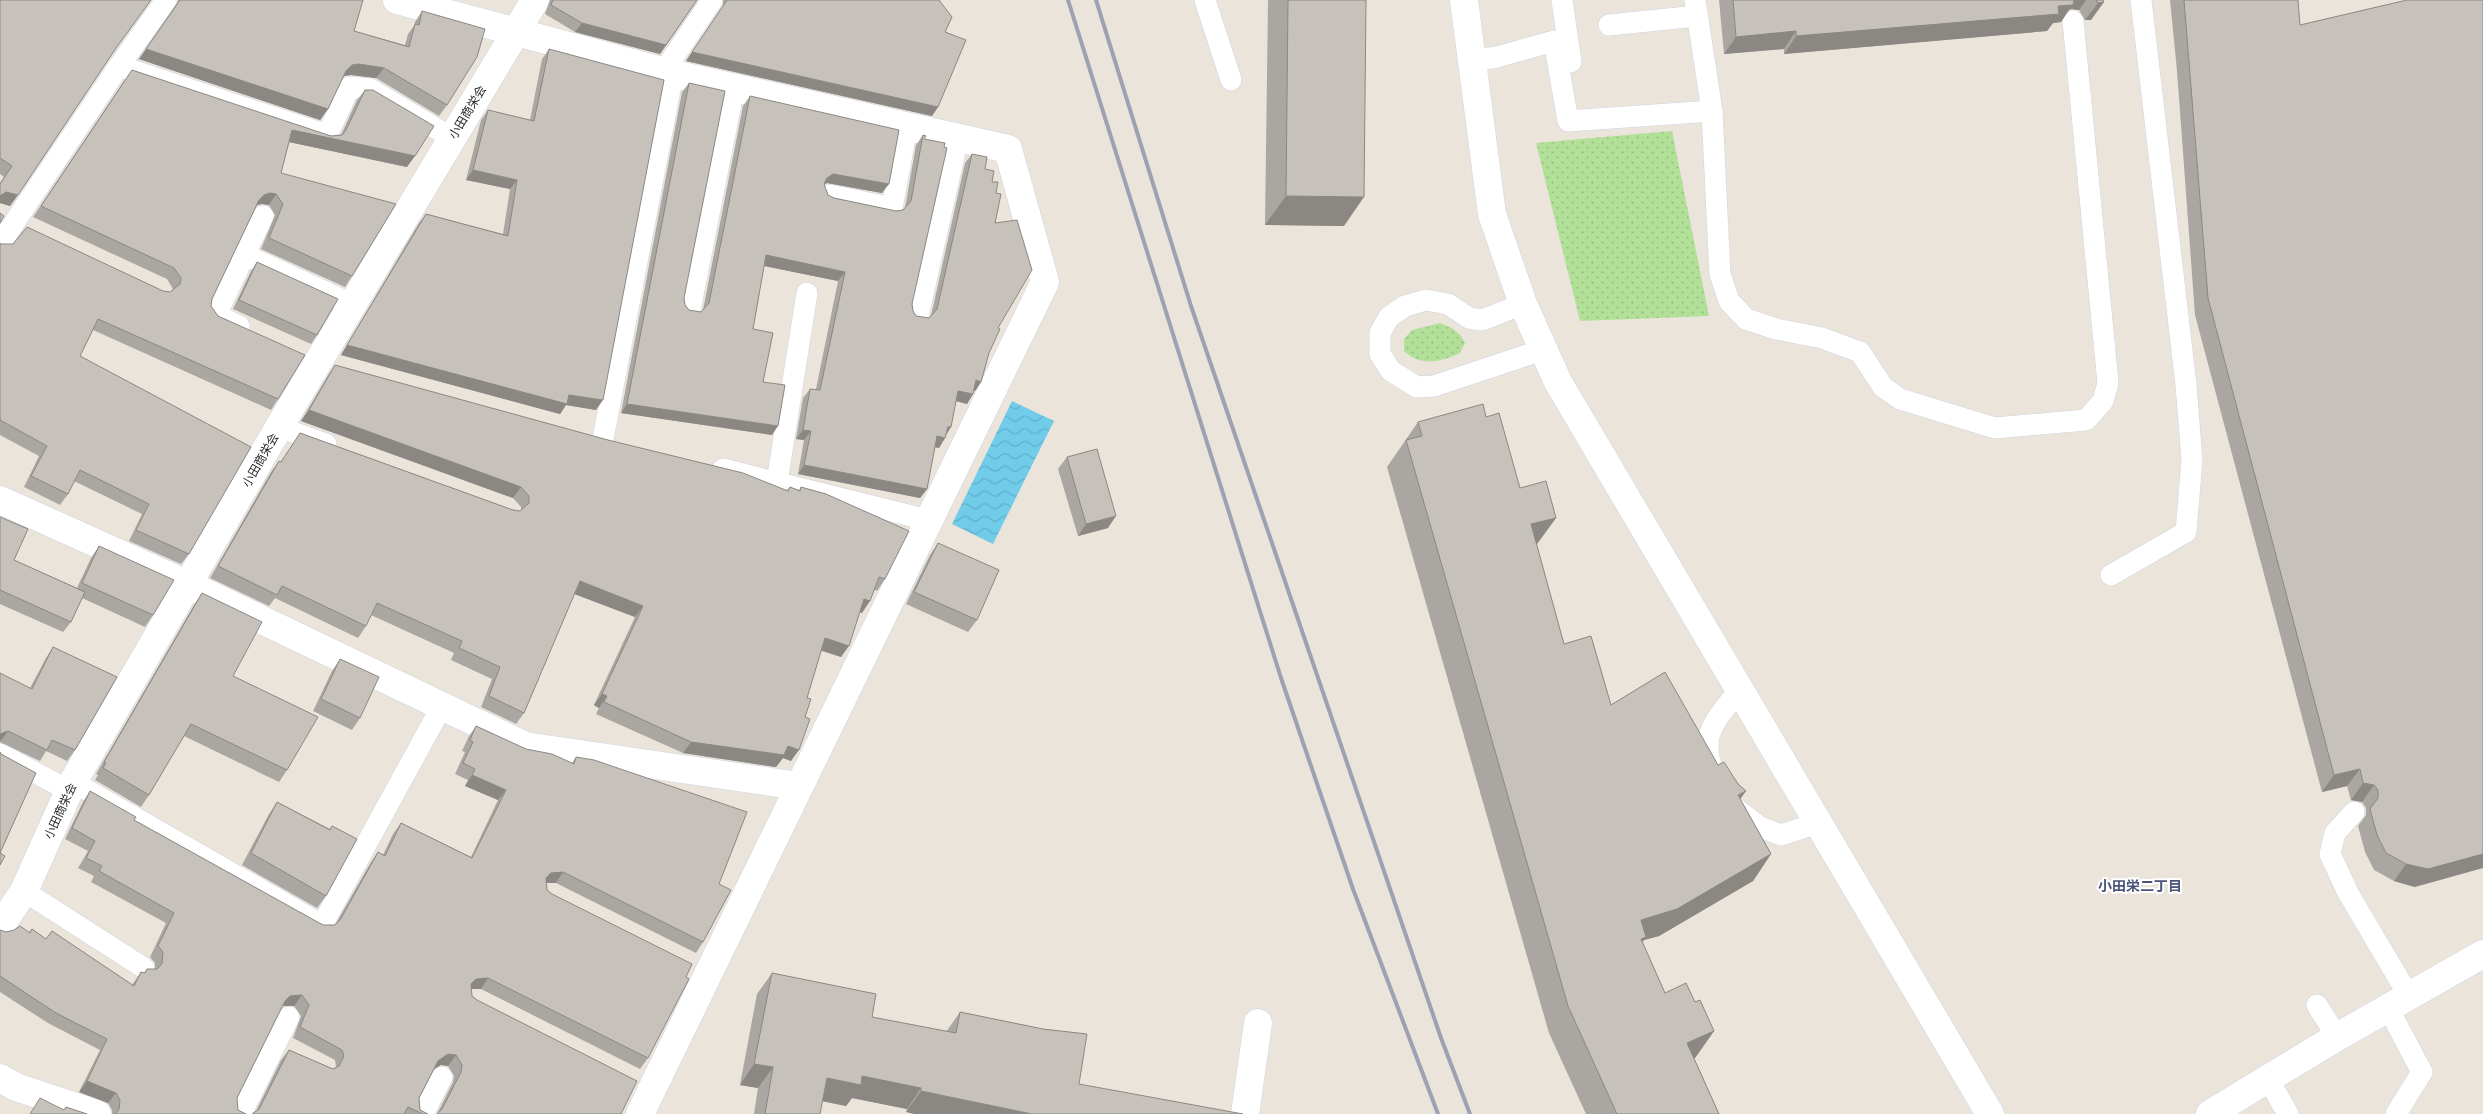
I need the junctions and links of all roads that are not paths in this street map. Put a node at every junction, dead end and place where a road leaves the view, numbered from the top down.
1 (166, 0) edge
2 (397, 0) edge
3 (535, 0) edge
4 (712, 0) edge
5 (1205, 0) edge
6 (1464, 0) edge
7 (1562, 0) edge
8 (2141, 0) edge
9 (1696, 8) edge
10 (2073, 21) dead end
11 (1609, 25) dead end
12 (514, 33) junction
13 (1471, 61) junction
14 (119, 66) junction
15 (669, 72) junction
16 (1231, 80) dead end
17 (734, 88) junction
18 (1711, 106) junction
19 (907, 127) junction
20 (452, 138) junction
21 (958, 138) junction
22 (830, 195) edge
23 (263, 216) dead end
24 (15, 222) edge
25 (0, 244) edge
26 (244, 255) junction
27 (807, 293) dead end
28 (1523, 304) junction
29 (354, 305) junction
30 (690, 310) edge
31 (918, 316) edge
32 (259, 335) edge
33 (1542, 350) junction
34 (279, 427) junction
35 (604, 439) edge
36 (343, 450) edge
37 (700, 463) edge
38 (777, 482) junction
39 (0, 500) edge
40 (928, 520) junction
41 (2111, 576) dead end
42 (189, 585) junction
43 (1739, 690) junction
44 (442, 706) junction
45 (0, 754) edge
46 (70, 786) junction
47 (799, 786) junction
48 (2354, 812) dead end
49 (1818, 823) junction
50 (24, 891) junction
51 (0, 927) edge
52 (2483, 954) edge
53 (144, 968) dead end
54 (2399, 1002) junction
55 (2317, 1005) dead end
56 (289, 1017) dead end
57 (1258, 1023) dead end
58 (2337, 1037) junction
59 (0, 1078) edge
60 (442, 1078) dead end
61 (2268, 1079) junction
62 (97, 1114) edge
63 (241, 1114) edge
64 (422, 1114) edge
65 (640, 1114) edge
66 (1245, 1114) edge
67 (1990, 1114) edge
68 (2210, 1114) edge
69 (2288, 1114) edge
70 (2396, 1114) edge

1 - 14 lane
2 - 12 street
3 - 12 street, 小田商栄会
4 - 15 lane
5 - 16 lane
6 - 13 street
7 - 18 lane
8 - 41 lane
9 - 11 lane
9 - 18 lane
10 - 18 lane
12 - 15 street
12 - 20 street, 小田商栄会
13 - 18 lane
13 - 28 street
14 - 20 lane
14 - 24 lane
15 - 17 street
15 - 35 lane
17 - 19 street
17 - 30 lane
19 - 21 street
19 - 22 lane
20 - 29 street, 小田商栄会
21 - 31 lane
21 - 40 street
23 - 26 lane
24 - 25 lane
26 - 29 lane
26 - 32 lane
27 - 38 lane
28 - 33 street
28 - 33 lane
29 - 34 street, 小田商栄会
33 - 43 street
34 - 36 lane
34 - 42 street, 小田商栄会
37 - 38 lane
38 - 40 lane
39 - 42 street
40 - 47 street
42 - 44 street
42 - 46 street, 小田商栄会
43 - 49 street
43 - 49 lane
44 - 46 lane
44 - 47 street
45 - 46 lane
46 - 50 street, 小田商栄会
47 - 65 street
48 - 54 lane
49 - 67 street
50 - 51 street, 小田商栄会
50 - 53 lane
52 - 54 street
54 - 58 street
54 - 70 lane
55 - 58 lane
56 - 63 lane
57 - 66 street
58 - 61 street
59 - 62 street
60 - 64 lane
61 - 68 street
61 - 69 lane

